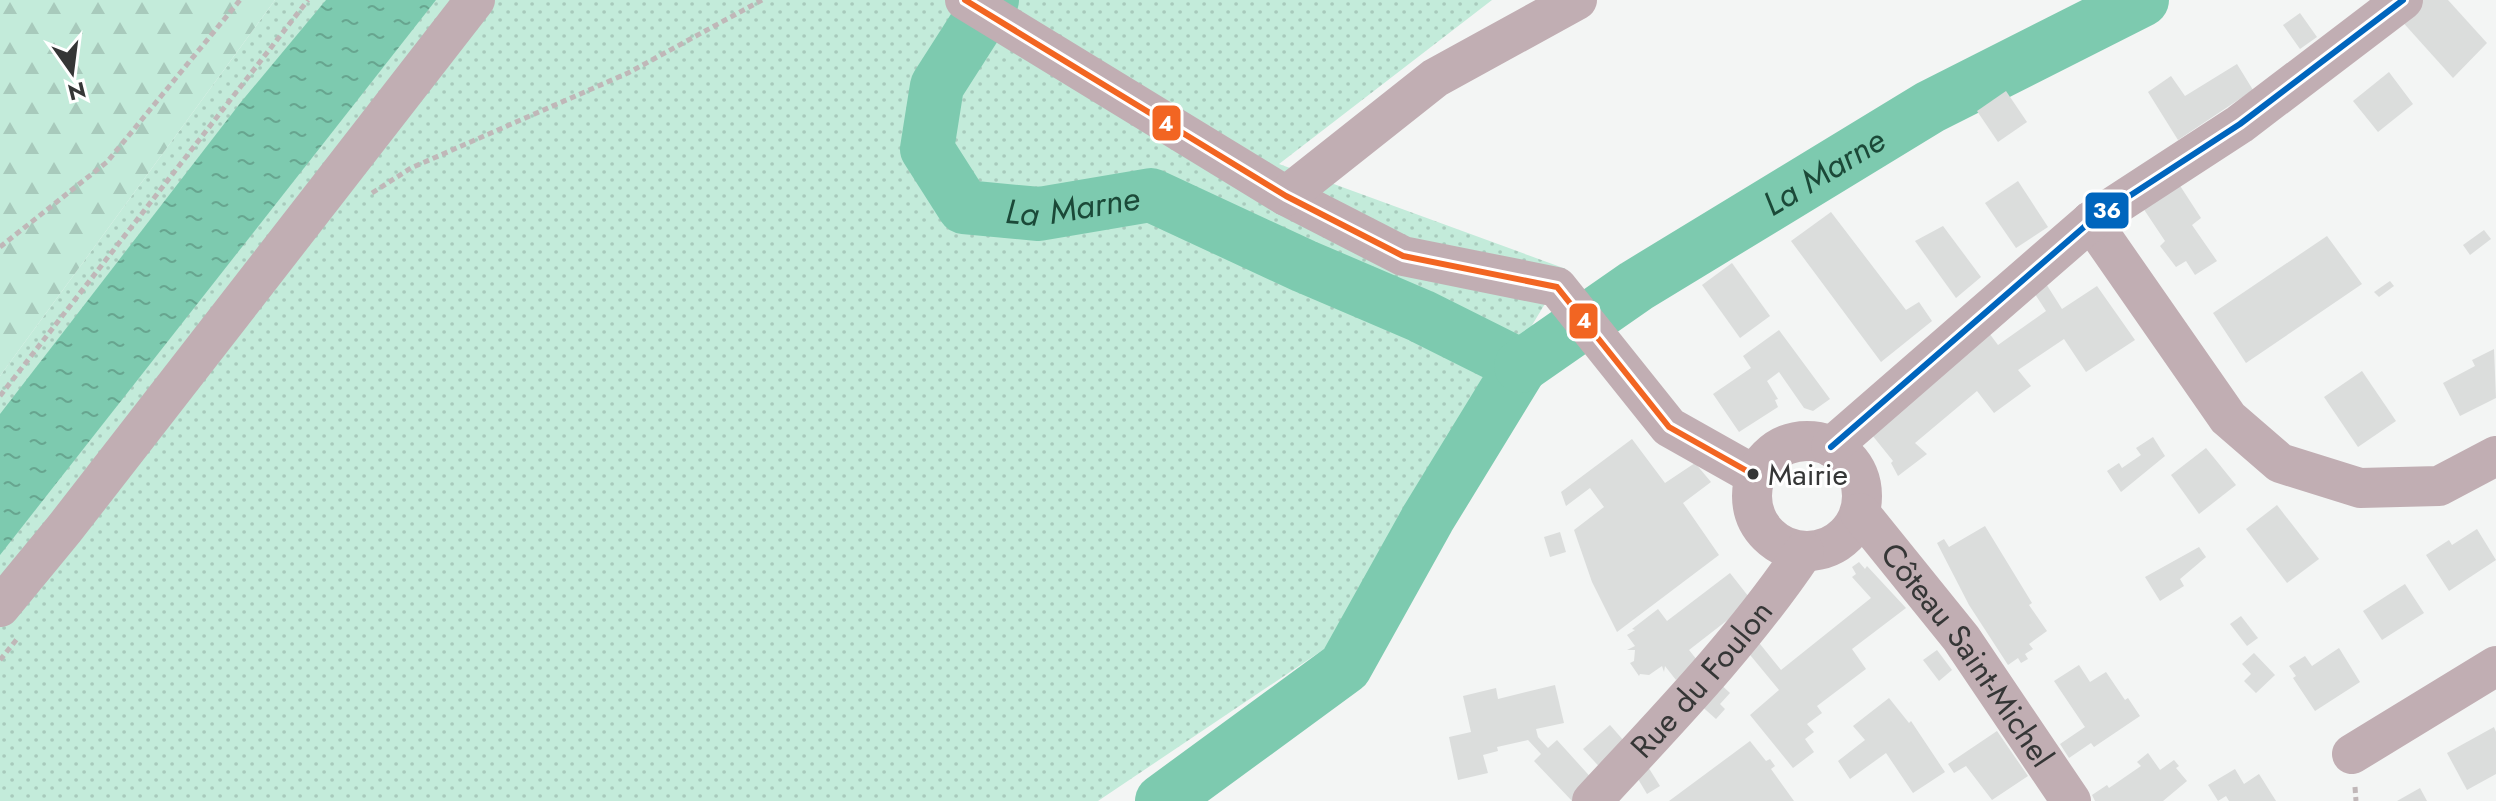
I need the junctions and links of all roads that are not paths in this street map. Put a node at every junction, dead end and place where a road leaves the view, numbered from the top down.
1 (475, 0) edge
2 (1577, 0) edge
3 (2384, 6) edge
4 (981, 10) edge
5 (1286, 196) junction
6 (2091, 221) junction
7 (1831, 447) junction
8 (2496, 456) edge
9 (1756, 476) junction
10 (1860, 513) junction
11 (1804, 551) junction
12 (0, 607) edge
13 (2496, 666) edge
14 (2352, 754) dead end
15 (1592, 801) edge
16 (2071, 801) edge

1 - 12 street
2 - 5 street
3 - 6 street
4 - 5 street
5 - 9 street
6 - 7 street
6 - 8 street
7 - 9 street
7 - 10 street
9 - 11 street
10 - 11 street
10 - 16 street, Côteau Saint-Michel
11 - 15 street, Rue du Foulon
13 - 14 street

